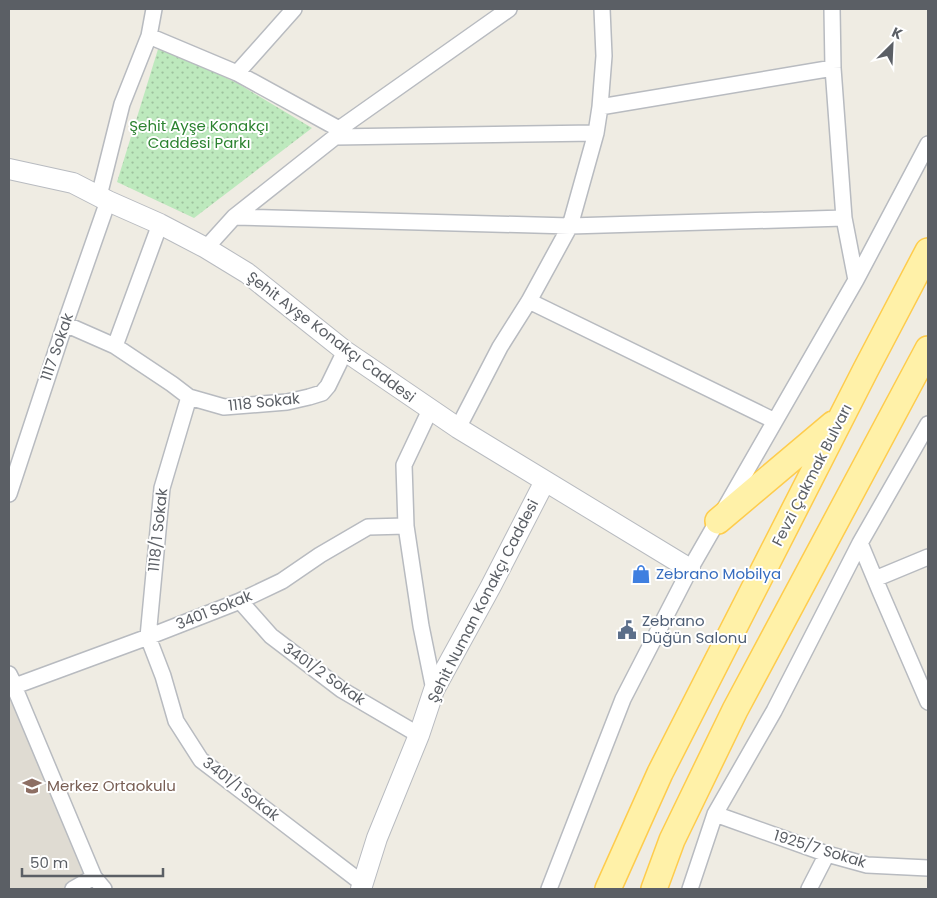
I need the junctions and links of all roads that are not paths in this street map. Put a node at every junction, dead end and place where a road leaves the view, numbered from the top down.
1 (154, 9) edge
2 (294, 9) edge
3 (508, 9) edge
4 (602, 9) edge
5 (833, 9) edge
6 (149, 36) junction
7 (833, 68) junction
8 (237, 73) junction
9 (600, 107) junction
10 (337, 133) junction
11 (596, 133) junction
12 (928, 144) edge
13 (9, 169) edge
14 (104, 198) junction
15 (234, 217) junction
16 (844, 218) junction
17 (160, 224) junction
18 (570, 226) junction
19 (206, 248) junction
20 (928, 252) edge
21 (856, 280) junction
22 (529, 301) junction
23 (65, 324) junction
24 (115, 346) junction
25 (928, 349) edge
26 (345, 351) junction
27 (189, 396) junction
28 (430, 410) junction
29 (841, 418) junction
30 (775, 421) junction
31 (928, 424) edge
32 (458, 428) junction
33 (545, 481) junction
34 (9, 494) edge
35 (718, 521) junction
36 (406, 526) junction
37 (860, 543) junction
38 (928, 557) edge
39 (690, 569) junction
40 (875, 579) junction
41 (240, 601) junction
42 (148, 637) junction
43 (12, 686) edge
44 (434, 690) junction
45 (928, 699) edge
46 (419, 735) junction
47 (715, 814) junction
48 (827, 854) junction
49 (928, 868) edge
50 (99, 883) edge
51 (361, 886) edge
52 (73, 889) edge
53 (549, 889) edge
54 (608, 889) edge
55 (654, 889) edge
56 (690, 889) edge
57 (809, 889) edge

1 - 6 street, 1117 Sokak
2 - 8 street
3 - 10 street
4 - 9 street
5 - 7 street
6 - 8 street
6 - 14 street, 1117 Sokak
7 - 9 street
7 - 16 street
8 - 10 street
9 - 11 street
10 - 11 street
10 - 15 street
11 - 18 street
12 - 21 street
13 - 14 street, Şehit Ayşe Konakçı Caddesi
14 - 17 street, Şehit Ayşe Konakçı Caddesi
14 - 23 street, 1117 Sokak
15 - 18 street
15 - 19 street
16 - 18 street
16 - 21 street
17 - 19 street, Şehit Ayşe Konakçı Caddesi
17 - 24 street
18 - 22 street
19 - 26 street, Şehit Ayşe Konakçı Caddesi
20 - 29 main road, Fevzi Çakmak Bulvarı
21 - 30 street
22 - 30 street
22 - 32 street
23 - 24 street, 1118 Sokak
23 - 34 street, 1117 Sokak
24 - 27 street, 1118 Sokak
25 - 55 main road
26 - 27 street, 1118 Sokak
26 - 28 street, Şehit Ayşe Konakçı Caddesi
27 - 42 street, 1118/1 Sokak
28 - 32 street, Şehit Ayşe Konakçı Caddesi
28 - 36 street
29 - 35 main road
29 - 54 main road, Fevzi Çakmak Bulvarı
30 - 35 street
31 - 37 street
32 - 33 street, Şehit Ayşe Konakçı Caddesi
33 - 39 street, Şehit Ayşe Konakçı Caddesi
33 - 44 street, Şehit Numan Konakçı Caddesi
35 - 39 street
36 - 41 street, 3401 Sokak
36 - 44 street
37 - 40 street
37 - 47 street
38 - 40 street
39 - 53 street
40 - 45 street
41 - 42 street, 3401 Sokak
41 - 46 street, 3401/2 Sokak
42 - 43 street, 3401 Sokak
42 - 51 street, 3401/1 Sokak
43 - 50 street
44 - 46 street, Şehit Numan Konakçı Caddesi
46 - 51 street, Şehit Numan Konakçı Caddesi
47 - 48 street, 1925/7 Sokak
47 - 56 street
48 - 49 street, 1925/7 Sokak
48 - 57 street
50 - 52 street

